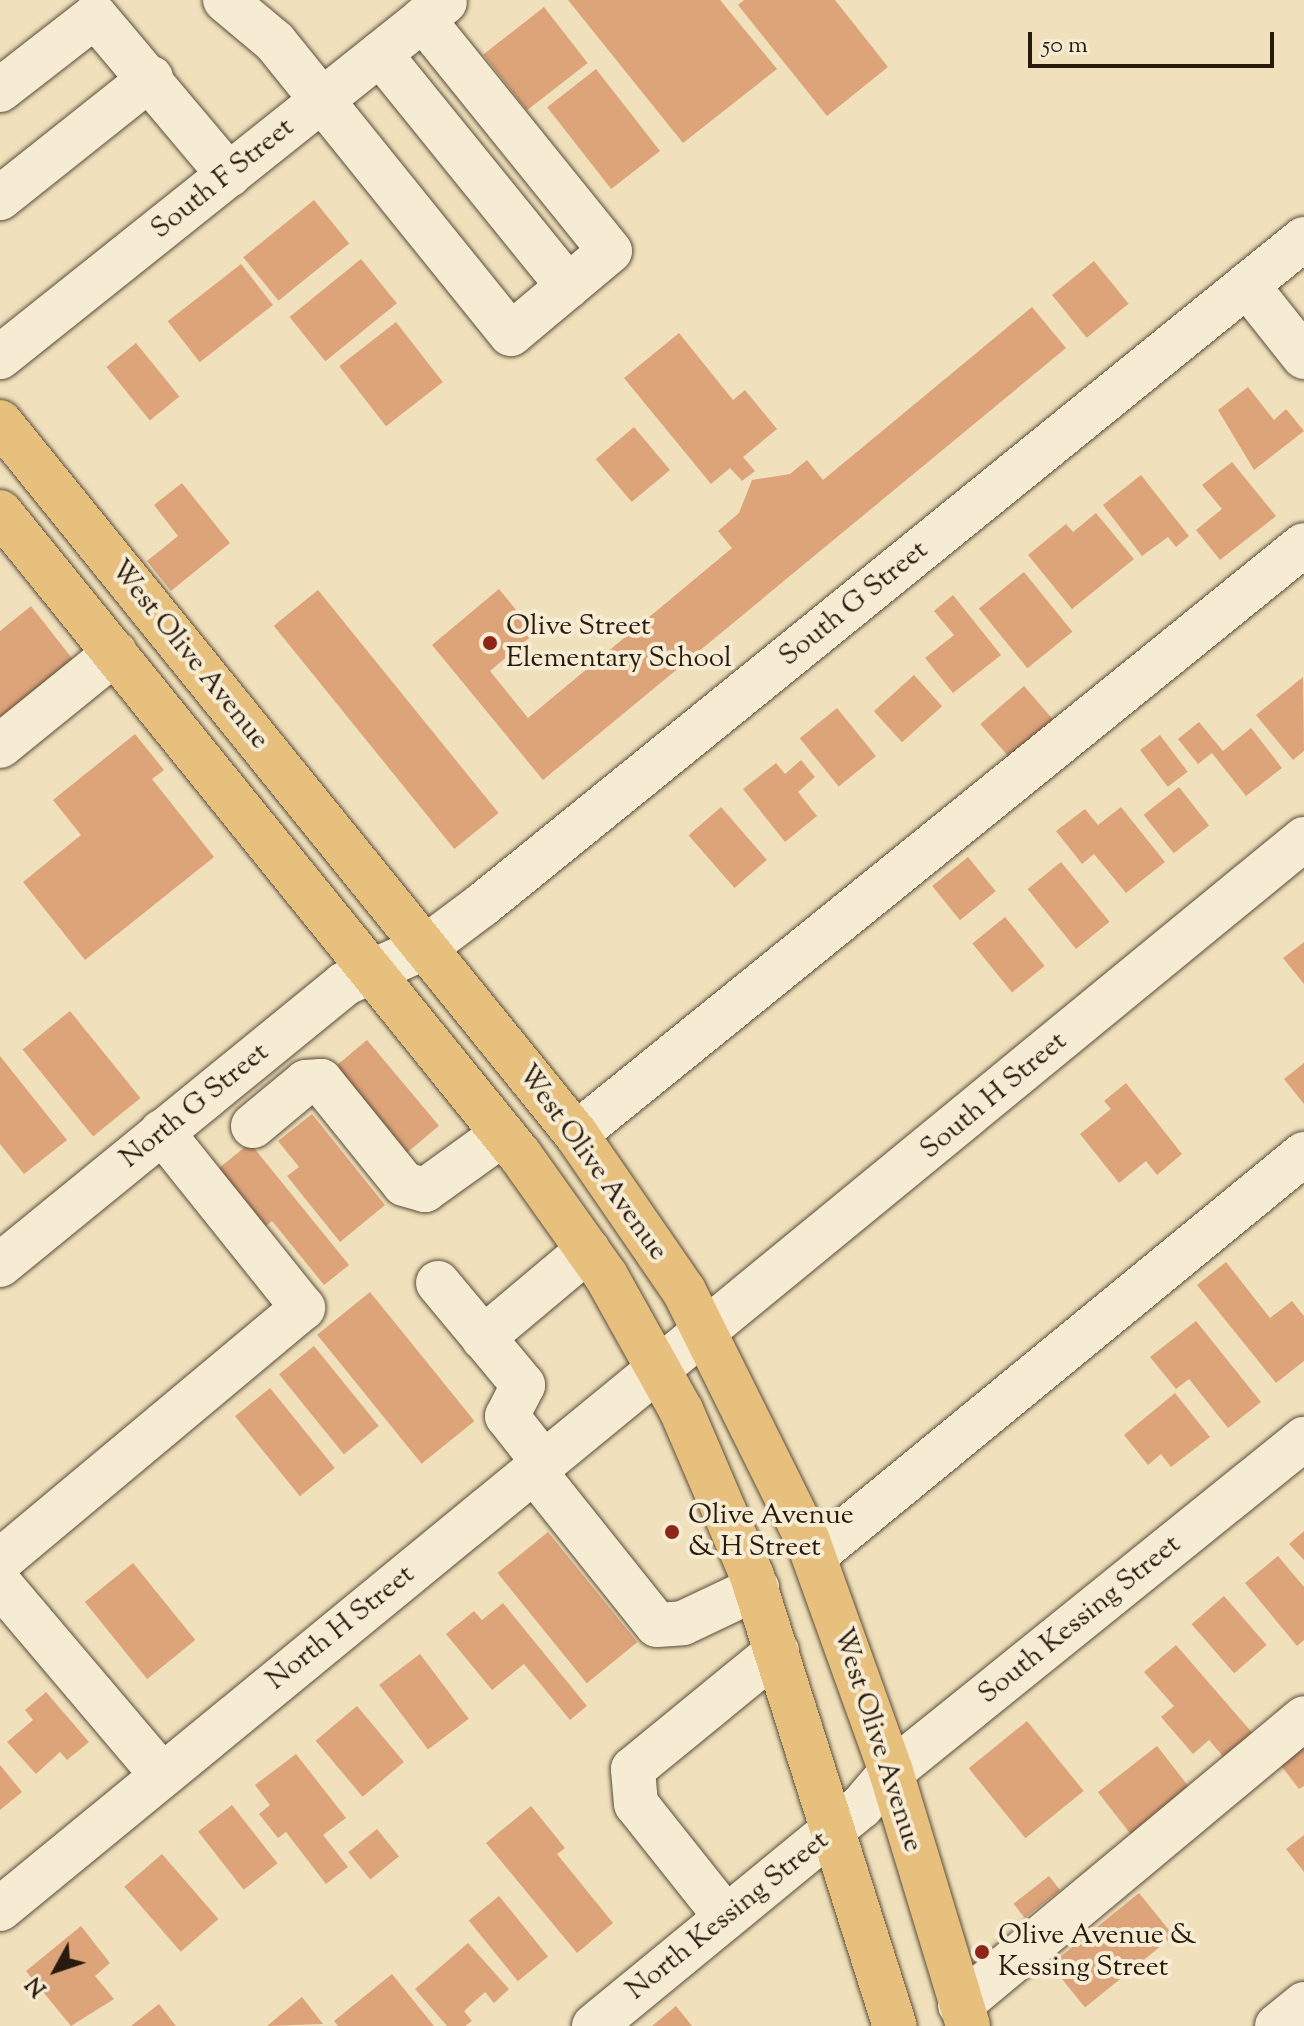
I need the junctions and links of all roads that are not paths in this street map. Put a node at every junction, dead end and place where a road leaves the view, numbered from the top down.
1 (225, 0) edge
2 (435, 9) edge
3 (380, 54) junction
4 (151, 78) junction
5 (0, 90) edge
6 (322, 99) junction
7 (229, 175) junction
8 (0, 198) edge
9 (1304, 239) edge
10 (1247, 285) junction
11 (568, 286) junction
12 (0, 357) edge
13 (1304, 357) edge
14 (0, 422) edge
15 (0, 512) edge
16 (1304, 545) edge
17 (115, 653) junction
18 (254, 735) junction
19 (0, 746) edge
20 (1304, 839) edge
21 (399, 959) junction
22 (239, 1069) junction
23 (162, 1132) junction
24 (503, 1134) junction
25 (576, 1134) junction
26 (1304, 1154) edge
27 (588, 1250) junction
28 (0, 1265) edge
29 (438, 1283) dead end
30 (483, 1338) junction
31 (683, 1351) junction
32 (1304, 1439) edge
33 (539, 1467) junction
34 (814, 1556) junction
35 (0, 1561) edge
36 (0, 1584) edge
37 (757, 1588) junction
38 (777, 1651) junction
39 (1304, 1718) edge
40 (891, 1772) junction
41 (161, 1774) junction
42 (846, 1819) junction
43 (0, 1909) edge
44 (726, 1917) junction
45 (1304, 2004) edge
46 (964, 2016) edge
47 (594, 2026) edge
48 (895, 2026) edge
49 (1277, 2026) edge

1 - 6 street
2 - 3 street, South F Street
2 - 11 street
3 - 6 street, South F Street
3 - 11 street
4 - 5 street
4 - 7 street
4 - 8 street
6 - 7 street, South F Street
6 - 11 street
7 - 12 street, South F Street
9 - 10 street, South G Street
10 - 13 street
10 - 21 street, South G Street
14 - 18 main road, West Olive Avenue
15 - 17 main road, West Olive Avenue
16 - 25 street
17 - 18 main road
17 - 19 street
17 - 21 main road, West Olive Avenue
18 - 21 main road, West Olive Avenue
20 - 31 street, South H Street
21 - 22 street, North G Street
21 - 24 main road, West Olive Avenue
21 - 25 main road, West Olive Avenue
22 - 23 street, North G Street
22 - 24 street
23 - 28 street, North G Street
23 - 35 street
24 - 27 main road, West Olive Avenue
25 - 31 main road, West Olive Avenue
26 - 34 street
27 - 30 street
27 - 31 main road, West Olive Avenue
29 - 30 street
30 - 33 street
31 - 33 street, North H Street
31 - 34 main road, West Olive Avenue
31 - 37 main road, West Olive Avenue
32 - 40 street, South Kessing Street
33 - 37 street
33 - 41 street, North H Street
34 - 40 main road, West Olive Avenue
36 - 41 street
37 - 38 main road, West Olive Avenue
38 - 42 main road, West Olive Avenue
38 - 44 street
39 - 46 street
40 - 42 street, South Kessing Street
40 - 46 main road, West Olive Avenue
41 - 43 street, North H Street
42 - 44 street, North Kessing Street
42 - 48 main road, West Olive Avenue
44 - 47 street, North Kessing Street
45 - 49 street

